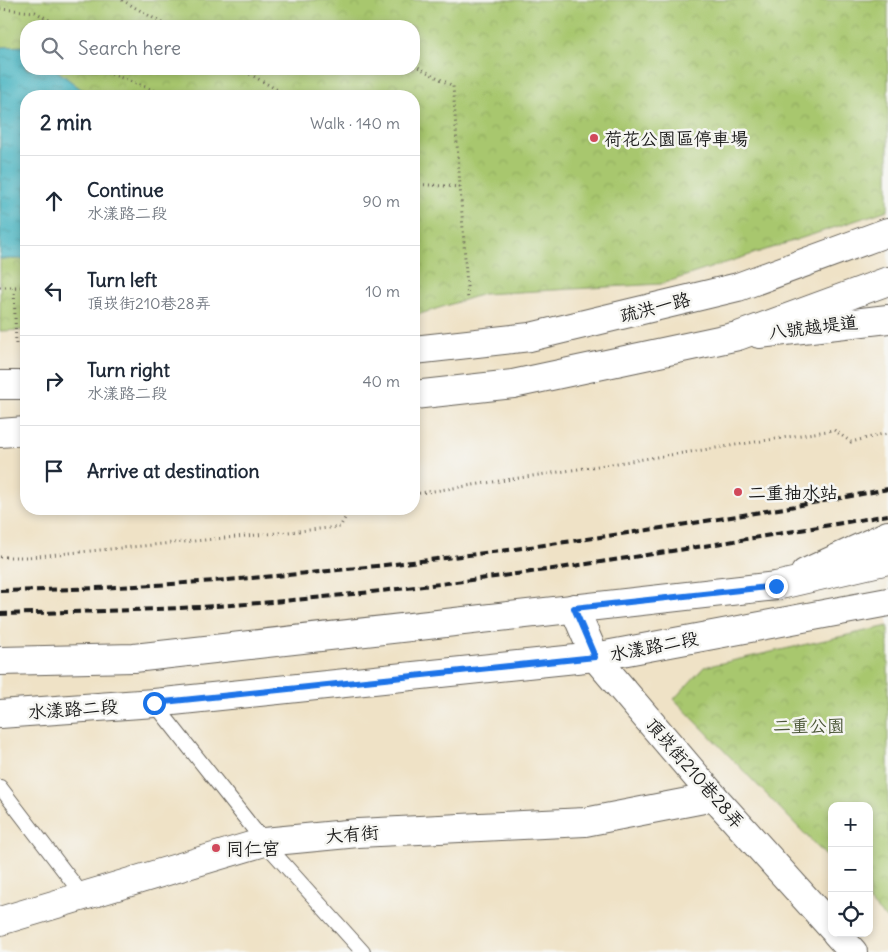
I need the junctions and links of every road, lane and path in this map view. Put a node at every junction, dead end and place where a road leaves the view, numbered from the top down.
1 (122, 0) edge
2 (0, 9) edge
3 (49, 20) edge
4 (157, 20) edge
5 (420, 68) edge
6 (114, 75) edge
7 (251, 75) edge
8 (153, 90) edge
9 (278, 90) edge
10 (420, 185) edge
11 (460, 188) junction
12 (888, 232) edge
13 (888, 281) edge
14 (0, 287) edge
15 (14, 288) junction
16 (20, 288) edge
17 (468, 301) dead end
18 (888, 318) edge
19 (738, 336) junction
20 (16, 345) dead end
21 (420, 349) edge
22 (20, 384) edge
23 (0, 385) edge
24 (420, 394) edge
25 (20, 431) edge
26 (0, 433) edge
27 (888, 434) edge
28 (420, 493) edge
29 (347, 515) edge
30 (888, 535) edge
31 (0, 557) edge
32 (888, 560) edge
33 (776, 586) junction
34 (888, 602) edge
35 (574, 608) junction
36 (595, 657) junction
37 (0, 661) edge
38 (154, 703) junction
39 (0, 714) edge
40 (0, 786) edge
41 (714, 797) junction
42 (264, 842) junction
43 (84, 896) junction
44 (0, 922) edge
45 (828, 924) edge
46 (840, 937) edge
47 (363, 952) edge
48 (853, 952) edge

1 - 4 path
2 - 3 path
5 - 11 path
6 - 8 path
7 - 9 path
10 - 11 path
11 - 17 path
12 - 21 street, 疏洪一路
13 - 19 street
14 - 15 path
15 - 16 path
15 - 20 path
18 - 19 street, 八號越堤道
19 - 24 street
22 - 23 street
25 - 26 street
27 - 28 path
29 - 31 path
30 - 33 street
32 - 33 street
33 - 35 street
34 - 36 street, 水漾路二段
35 - 36 street, 頂崁街210巷28弄
35 - 37 street
36 - 38 street, 水漾路二段
36 - 41 street, 頂崁街210巷28弄
38 - 39 street, 水漾路二段
38 - 42 lane
40 - 43 lane
41 - 42 street, 大有街
41 - 45 street, 頂崁街210巷28弄
42 - 43 street, 大有街
42 - 47 lane
43 - 44 street, 大有街
46 - 48 street

